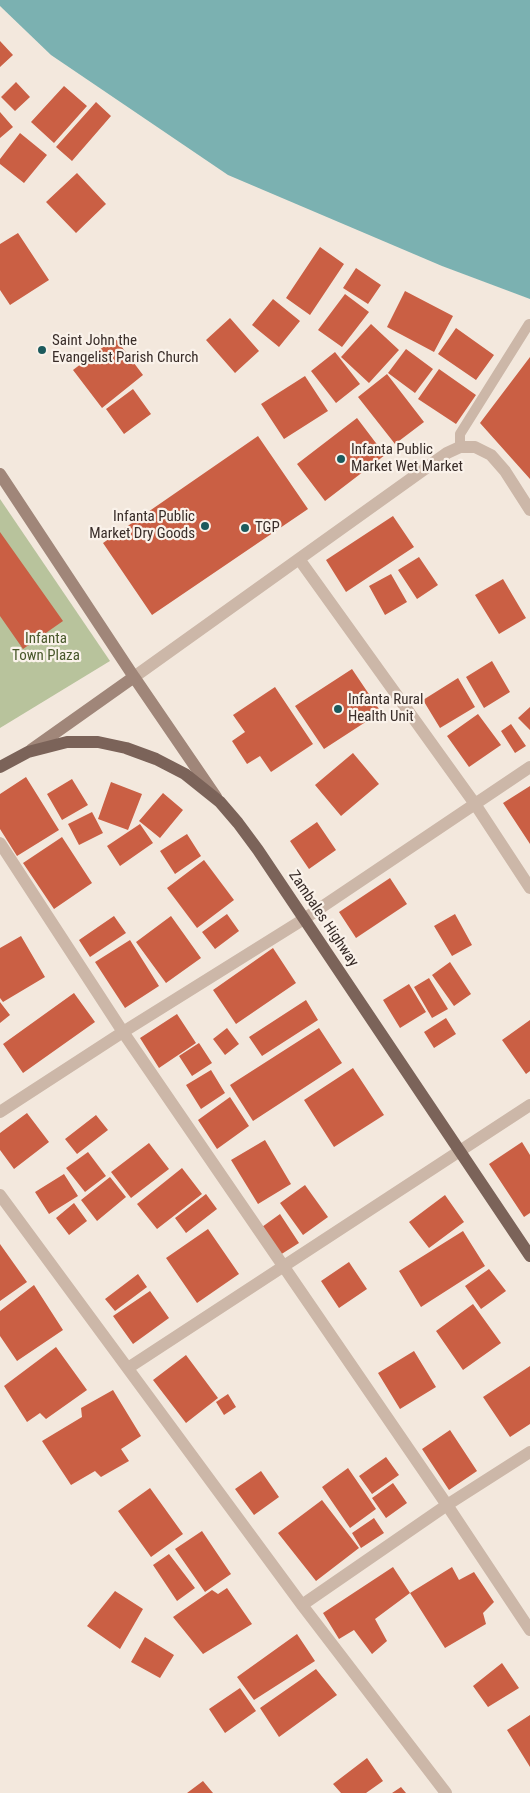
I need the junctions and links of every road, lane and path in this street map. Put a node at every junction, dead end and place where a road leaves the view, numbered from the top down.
1 (529, 324) edge
2 (460, 447) junction
3 (0, 474) edge
4 (530, 510) edge
5 (300, 559) junction
6 (134, 677) junction
7 (28, 752) junction
8 (0, 767) edge
9 (530, 768) edge
10 (220, 802) junction
11 (475, 804) junction
12 (0, 843) edge
13 (530, 888) edge
14 (304, 919) junction
15 (123, 1032) junction
16 (530, 1105) edge
17 (0, 1112) edge
18 (458, 1152) junction
19 (0, 1194) edge
20 (530, 1256) edge
21 (282, 1267) junction
22 (128, 1368) junction
23 (530, 1452) edge
24 (447, 1505) junction
25 (302, 1606) junction
26 (530, 1630) edge
27 (446, 1793) edge

1 - 2 lane
2 - 4 street
2 - 5 street
3 - 6 street
5 - 6 street
5 - 11 street
6 - 7 street
6 - 10 street
7 - 8 main road, Zambales Highway
7 - 10 main road, Zambales Highway
9 - 11 street
10 - 14 main road, Zambales Highway
11 - 13 street
11 - 14 street
12 - 15 street
14 - 15 street
14 - 18 main road, Zambales Highway
15 - 17 street
15 - 21 street
16 - 18 street
18 - 20 main road, Zambales Highway
18 - 21 street
19 - 22 street
21 - 22 street
21 - 24 street
22 - 25 street
23 - 24 street
24 - 25 street
24 - 26 street
25 - 27 street

